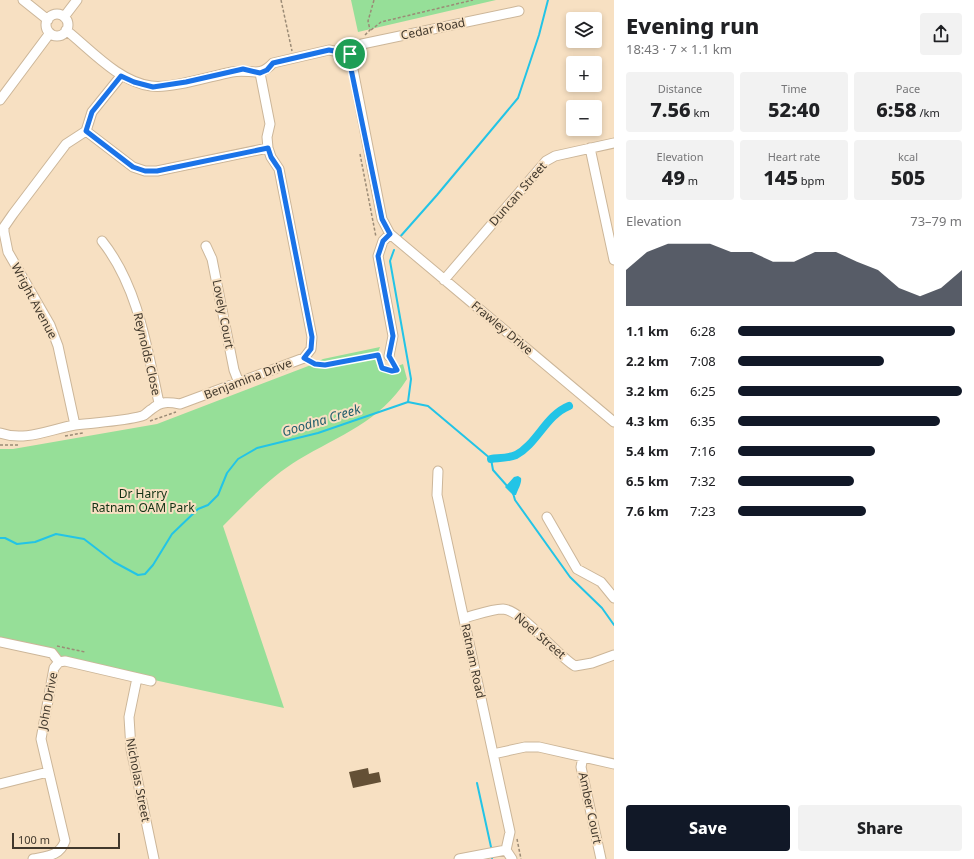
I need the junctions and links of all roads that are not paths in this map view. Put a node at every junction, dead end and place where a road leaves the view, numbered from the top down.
1 (23, 0) edge
2 (78, 0) edge
3 (519, 11) dead end
4 (64, 17) junction
5 (48, 20) junction
6 (66, 30) junction
7 (50, 33) junction
8 (350, 54) junction
9 (260, 73) junction
10 (121, 76) junction
11 (0, 100) edge
12 (86, 131) junction
13 (614, 143) edge
14 (268, 148) junction
15 (590, 148) junction
16 (390, 234) junction
17 (102, 241) dead end
18 (206, 246) dead end
19 (614, 260) edge
20 (444, 280) junction
21 (389, 356) road end
22 (238, 383) junction
23 (159, 403) junction
24 (614, 422) edge
25 (75, 425) junction
26 (0, 433) edge
27 (438, 471) dead end
28 (546, 517) dead end
29 (614, 598) edge
30 (464, 618) junction
31 (0, 642) edge
32 (614, 655) edge
33 (58, 662) junction
34 (137, 678) junction
35 (151, 681) dead end
36 (492, 754) junction
37 (583, 757) junction
38 (614, 764) edge
39 (48, 772) junction
40 (0, 784) edge
41 (506, 850) junction
42 (32, 859) edge
43 (154, 859) edge
44 (459, 859) edge
45 (512, 859) edge
46 (601, 859) edge

1 - 5 street
2 - 4 street
3 - 8 street, Cedar Road
4 - 5 street
4 - 6 street
5 - 7 street
6 - 7 street
6 - 10 street
7 - 11 street
8 - 9 street
8 - 16 street
9 - 10 street
9 - 14 street, Benjamina Drive
10 - 12 street
12 - 14 street
12 - 25 street, Wright Avenue
13 - 15 street, Duncan Street
14 - 22 street, Benjamina Drive
15 - 19 street
15 - 20 street, Duncan Street
16 - 20 street, Frawley Drive
16 - 21 street
17 - 23 street, Reynolds Close
18 - 22 street, Lovely Court
20 - 24 street, Frawley Drive
22 - 23 street, Benjamina Drive
23 - 25 street
25 - 26 street
27 - 30 street, Ratnam Road
28 - 29 street
30 - 32 street, Noel Street
30 - 36 street, Ratnam Road
31 - 33 street
33 - 34 street, John Drive
33 - 39 street, John Drive
34 - 35 street, John Drive
34 - 43 street, Nicholas Street
36 - 37 street
36 - 41 street, Ratnam Road
37 - 38 street
37 - 46 street, Amber Court
39 - 40 street
39 - 42 street, John Drive
41 - 44 street
41 - 45 street

